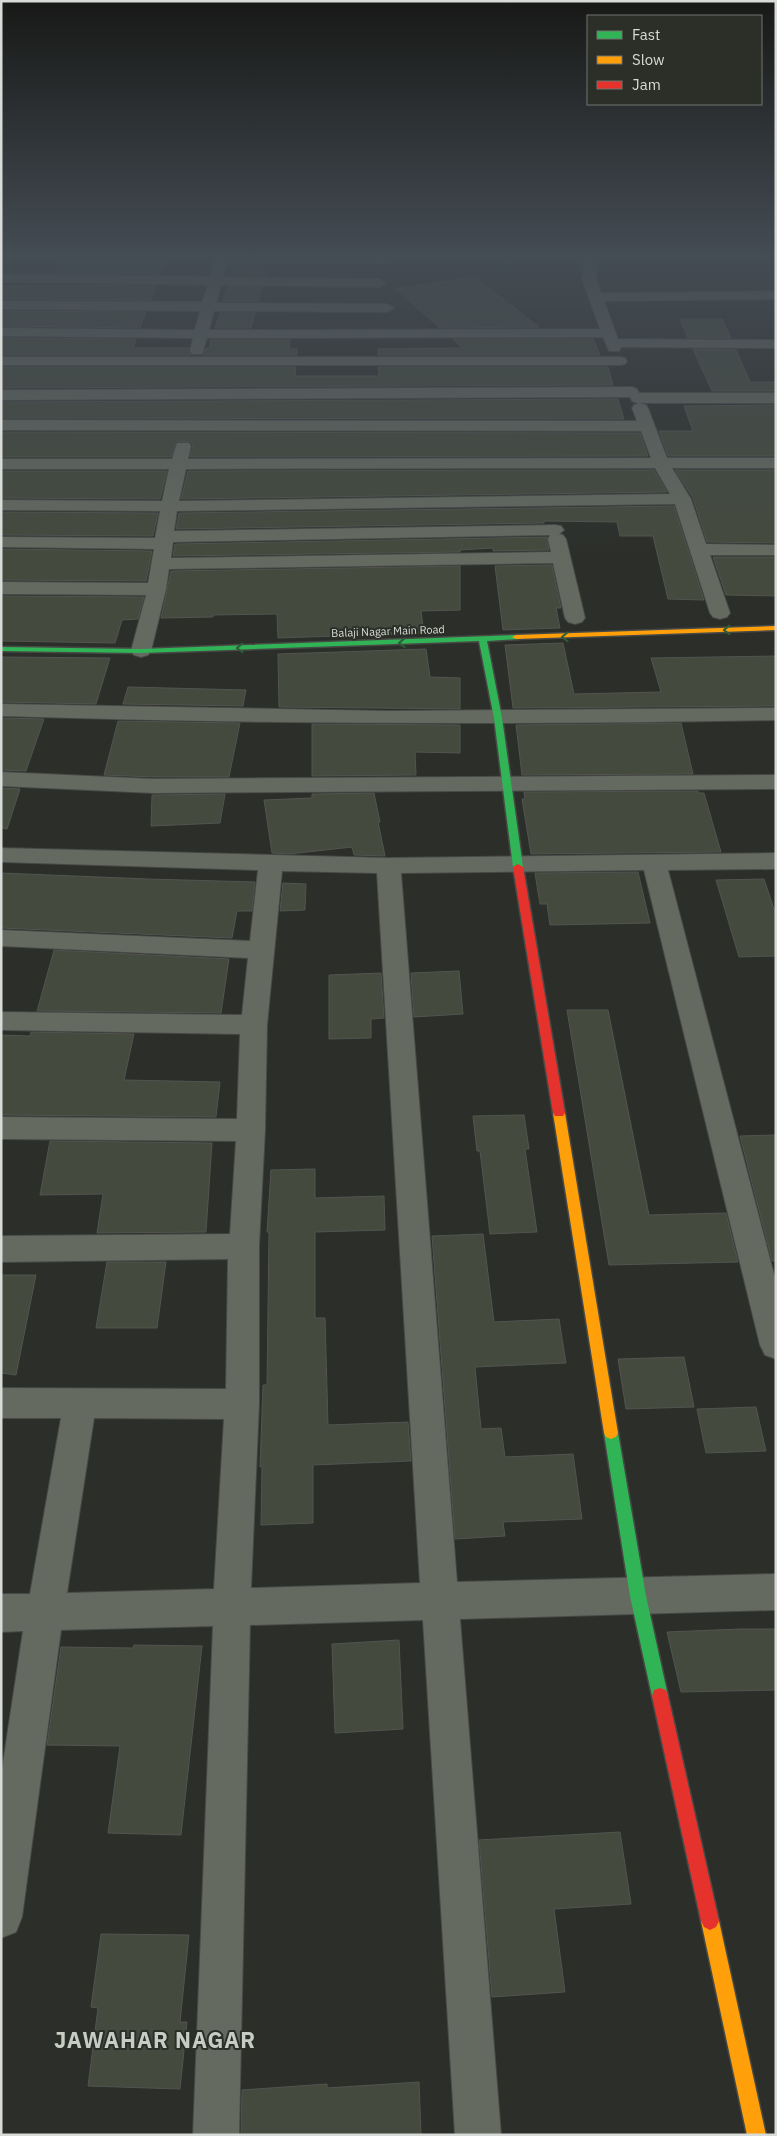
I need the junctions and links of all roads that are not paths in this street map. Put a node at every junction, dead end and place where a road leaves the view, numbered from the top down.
1 (196, 356) edge
2 (617, 356) edge
3 (1, 361) edge
4 (620, 361) junction
5 (195, 362) junction
6 (190, 394) junction
7 (1, 395) edge
8 (635, 395) junction
9 (776, 398) edge
10 (1, 426) edge
11 (646, 426) junction
12 (186, 427) junction
13 (180, 463) junction
14 (776, 463) edge
15 (1, 464) edge
16 (661, 464) junction
17 (682, 499) junction
18 (549, 500) junction
19 (1, 505) edge
20 (169, 506) junction
21 (555, 530) junction
22 (164, 541) junction
23 (1, 542) edge
24 (699, 549) junction
25 (776, 550) edge
26 (561, 557) junction
27 (160, 564) junction
28 (1, 588) edge
29 (157, 589) junction
30 (720, 613) dead end
31 (575, 618) dead end
32 (776, 628) edge
33 (483, 640) junction
34 (1, 649) edge
35 (141, 651) junction
36 (1, 710) edge
37 (776, 714) edge
38 (498, 718) junction
39 (1, 779) edge
40 (776, 782) edge
41 (506, 784) junction
42 (1, 855) edge
43 (776, 861) edge
44 (654, 863) junction
45 (271, 864) junction
46 (518, 865) junction
47 (388, 866) junction
48 (1, 938) edge
49 (263, 950) junction
50 (1, 1021) edge
51 (254, 1025) junction
52 (1, 1128) edge
53 (251, 1130) junction
54 (244, 1246) junction
55 (1, 1249) edge
56 (776, 1344) edge
57 (1, 1403) edge
58 (80, 1404) junction
59 (242, 1404) junction
60 (776, 1592) edge
61 (638, 1596) junction
62 (438, 1601) junction
63 (232, 1607) junction
64 (45, 1612) junction
65 (1, 1613) edge
66 (1, 1917) edge
67 (216, 2135) edge
68 (478, 2135) edge
69 (757, 2135) edge

1 - 5 street
2 - 4 street
3 - 5 street
4 - 5 street
4 - 8 street
5 - 6 street
6 - 7 street
6 - 8 street
6 - 12 street
8 - 9 street
8 - 11 street
10 - 12 street
11 - 12 street
11 - 16 street
12 - 13 street
13 - 15 street
13 - 16 street
13 - 20 street
14 - 16 street
16 - 17 street
17 - 18 street
17 - 24 street
18 - 20 street
18 - 21 street
19 - 20 street
20 - 22 street
21 - 22 street
21 - 26 street
22 - 23 street
22 - 27 street
24 - 25 street
24 - 30 street
26 - 27 street
26 - 31 street
27 - 29 street
28 - 29 street
29 - 35 street
32 -> 33 street, Balaji Nagar Main Road
33 -> 35 street, Balaji Nagar Main Road
33 - 38 street
34 - 35 street, Balaji Nagar Main Road
36 - 38 street
37 - 38 street
38 - 41 street
39 - 41 street
40 - 41 street
41 - 46 street
42 - 45 street
43 - 44 street
44 - 46 street
44 - 56 street
45 - 47 street
45 - 49 street
46 - 47 street
46 - 61 street
47 - 62 street
48 - 49 street
49 - 51 street
50 - 51 street
51 - 53 street
52 - 53 street
53 - 54 street
54 - 55 street
54 - 59 street
57 - 58 street
58 - 59 street
58 - 64 street
59 - 63 street
60 - 61 street
61 - 62 street
61 - 69 street
62 - 63 street
62 - 68 street
63 - 64 street
63 - 67 street
64 - 65 street
64 - 66 street

